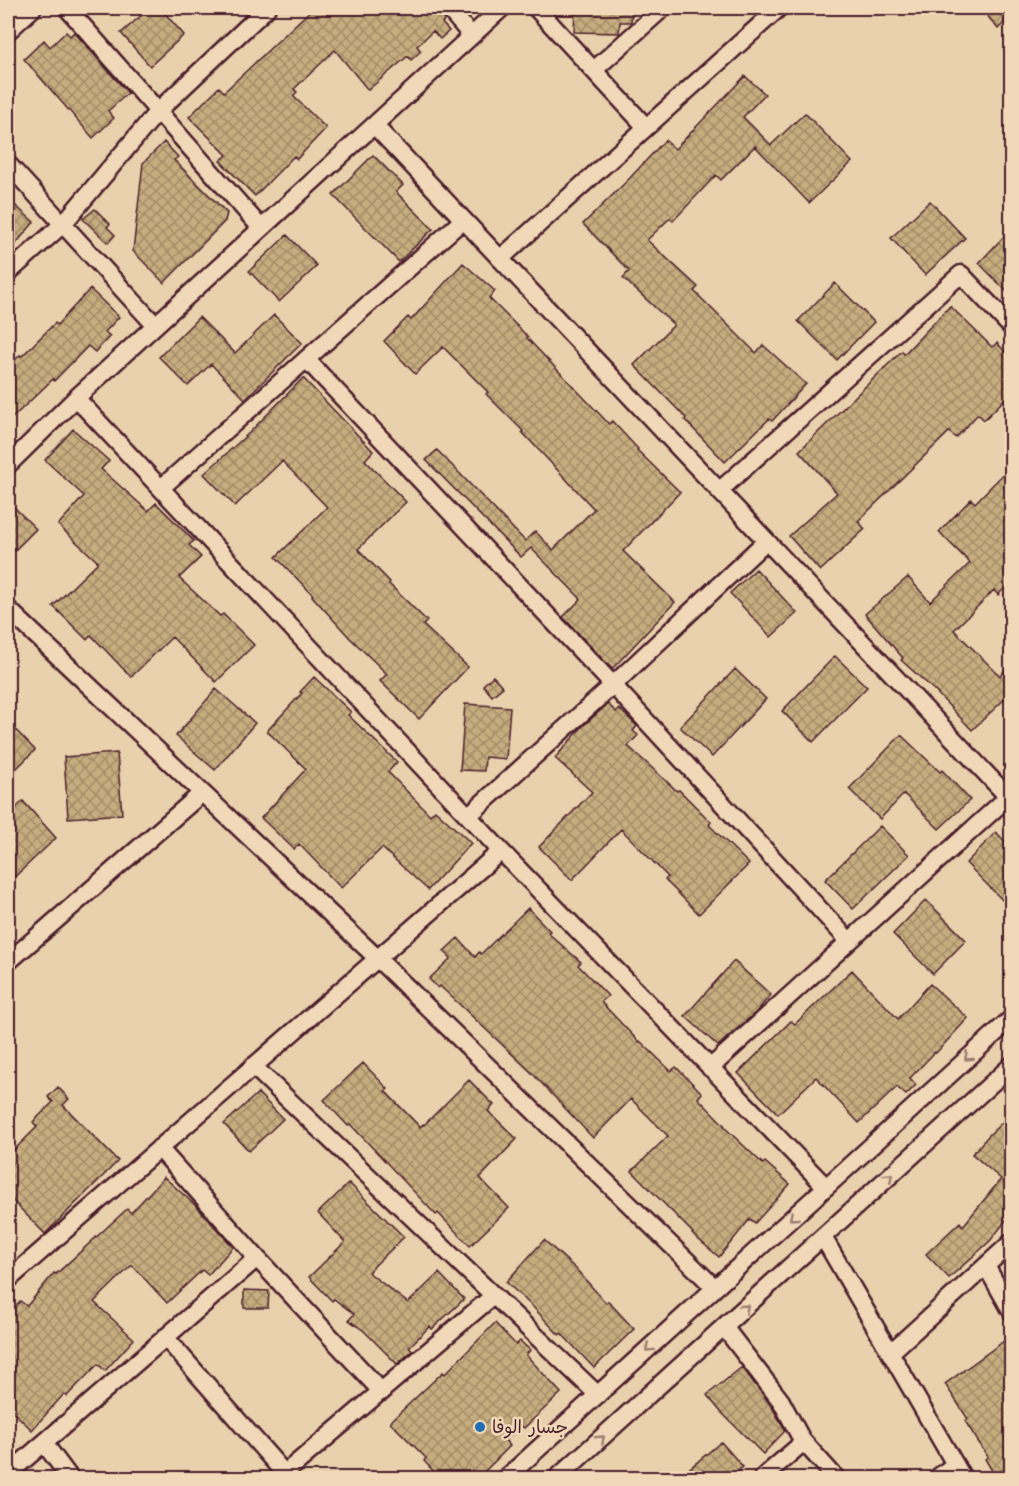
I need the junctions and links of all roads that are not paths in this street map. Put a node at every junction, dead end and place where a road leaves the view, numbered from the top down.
1 (33, 8) edge
2 (67, 8) edge
3 (267, 8) edge
4 (448, 8) edge
5 (502, 8) edge
6 (536, 8) edge
7 (663, 8) edge
8 (779, 8) edge
9 (8, 31) edge
10 (471, 35) junction
11 (594, 70) junction
12 (158, 111) junction
13 (374, 125) junction
14 (646, 127) junction
15 (8, 164) edge
16 (463, 220) junction
17 (63, 224) junction
18 (261, 228) junction
19 (500, 259) junction
20 (8, 273) edge
21 (155, 325) junction
22 (1011, 328) edge
23 (306, 359) junction
24 (76, 398) junction
25 (8, 465) edge
26 (160, 488) junction
27 (718, 491) junction
28 (766, 541) junction
29 (8, 609) edge
30 (614, 685) junction
31 (202, 793) junction
32 (1010, 799) edge
33 (468, 816) junction
34 (501, 851) junction
35 (849, 942) junction
36 (377, 958) junction
37 (8, 962) edge
38 (1011, 1018) edge
39 (1011, 1065) edge
40 (253, 1066) junction
41 (710, 1068) junction
42 (159, 1148) junction
43 (826, 1187) junction
44 (823, 1237) junction
45 (1011, 1242) edge
46 (257, 1257) junction
47 (986, 1266) junction
48 (8, 1280) edge
49 (715, 1288) junction
50 (493, 1296) junction
51 (1011, 1312) edge
52 (724, 1327) junction
53 (165, 1336) junction
54 (890, 1353) junction
55 (382, 1392) junction
56 (598, 1395) junction
57 (44, 1443) junction
58 (799, 1446) dead end
59 (959, 1471) edge
60 (8, 1474) edge
61 (282, 1476) edge
62 (70, 1479) edge
63 (506, 1479) edge
64 (557, 1479) edge
65 (762, 1479) edge
66 (836, 1479) edge
67 (938, 1479) edge

1 - 9 street
2 - 12 street
3 - 12 street
4 - 10 street
5 - 10 street
6 - 11 street
7 - 11 street
8 - 14 street
10 - 13 street
11 - 14 street
12 - 17 street
12 - 18 street
13 - 16 street
13 - 18 street
14 - 19 street
15 - 17 street
16 - 19 street
16 - 23 street
17 - 20 street
17 - 21 street
18 - 21 street
19 - 27 street
21 - 24 street
22 - 27 street
23 - 26 street
23 - 30 street
24 - 25 street
24 - 26 street
26 - 33 street
27 - 28 street
28 - 30 street
28 - 32 street
29 - 31 street
30 - 33 street
30 - 35 street
31 - 36 street
31 - 37 street
32 - 35 street
33 - 34 street
34 - 36 street
34 - 41 street
35 - 41 street
36 - 40 street
36 - 49 street
38 -> 43 street
44 -> 39 street
40 - 42 street
40 - 50 street
41 - 43 street
42 - 46 street
42 - 48 street
43 -> 49 street
52 -> 44 street
44 - 54 street
45 - 47 street
46 - 53 street
46 - 55 street
47 - 51 street
47 - 54 street
49 -> 56 street
50 - 55 street
50 - 56 street
64 -> 52 street
52 - 66 street
53 - 57 street
53 - 61 street
54 - 59 street
55 - 61 street
56 - 63 street
57 - 60 street
57 - 62 street
58 - 65 street
59 - 67 street

